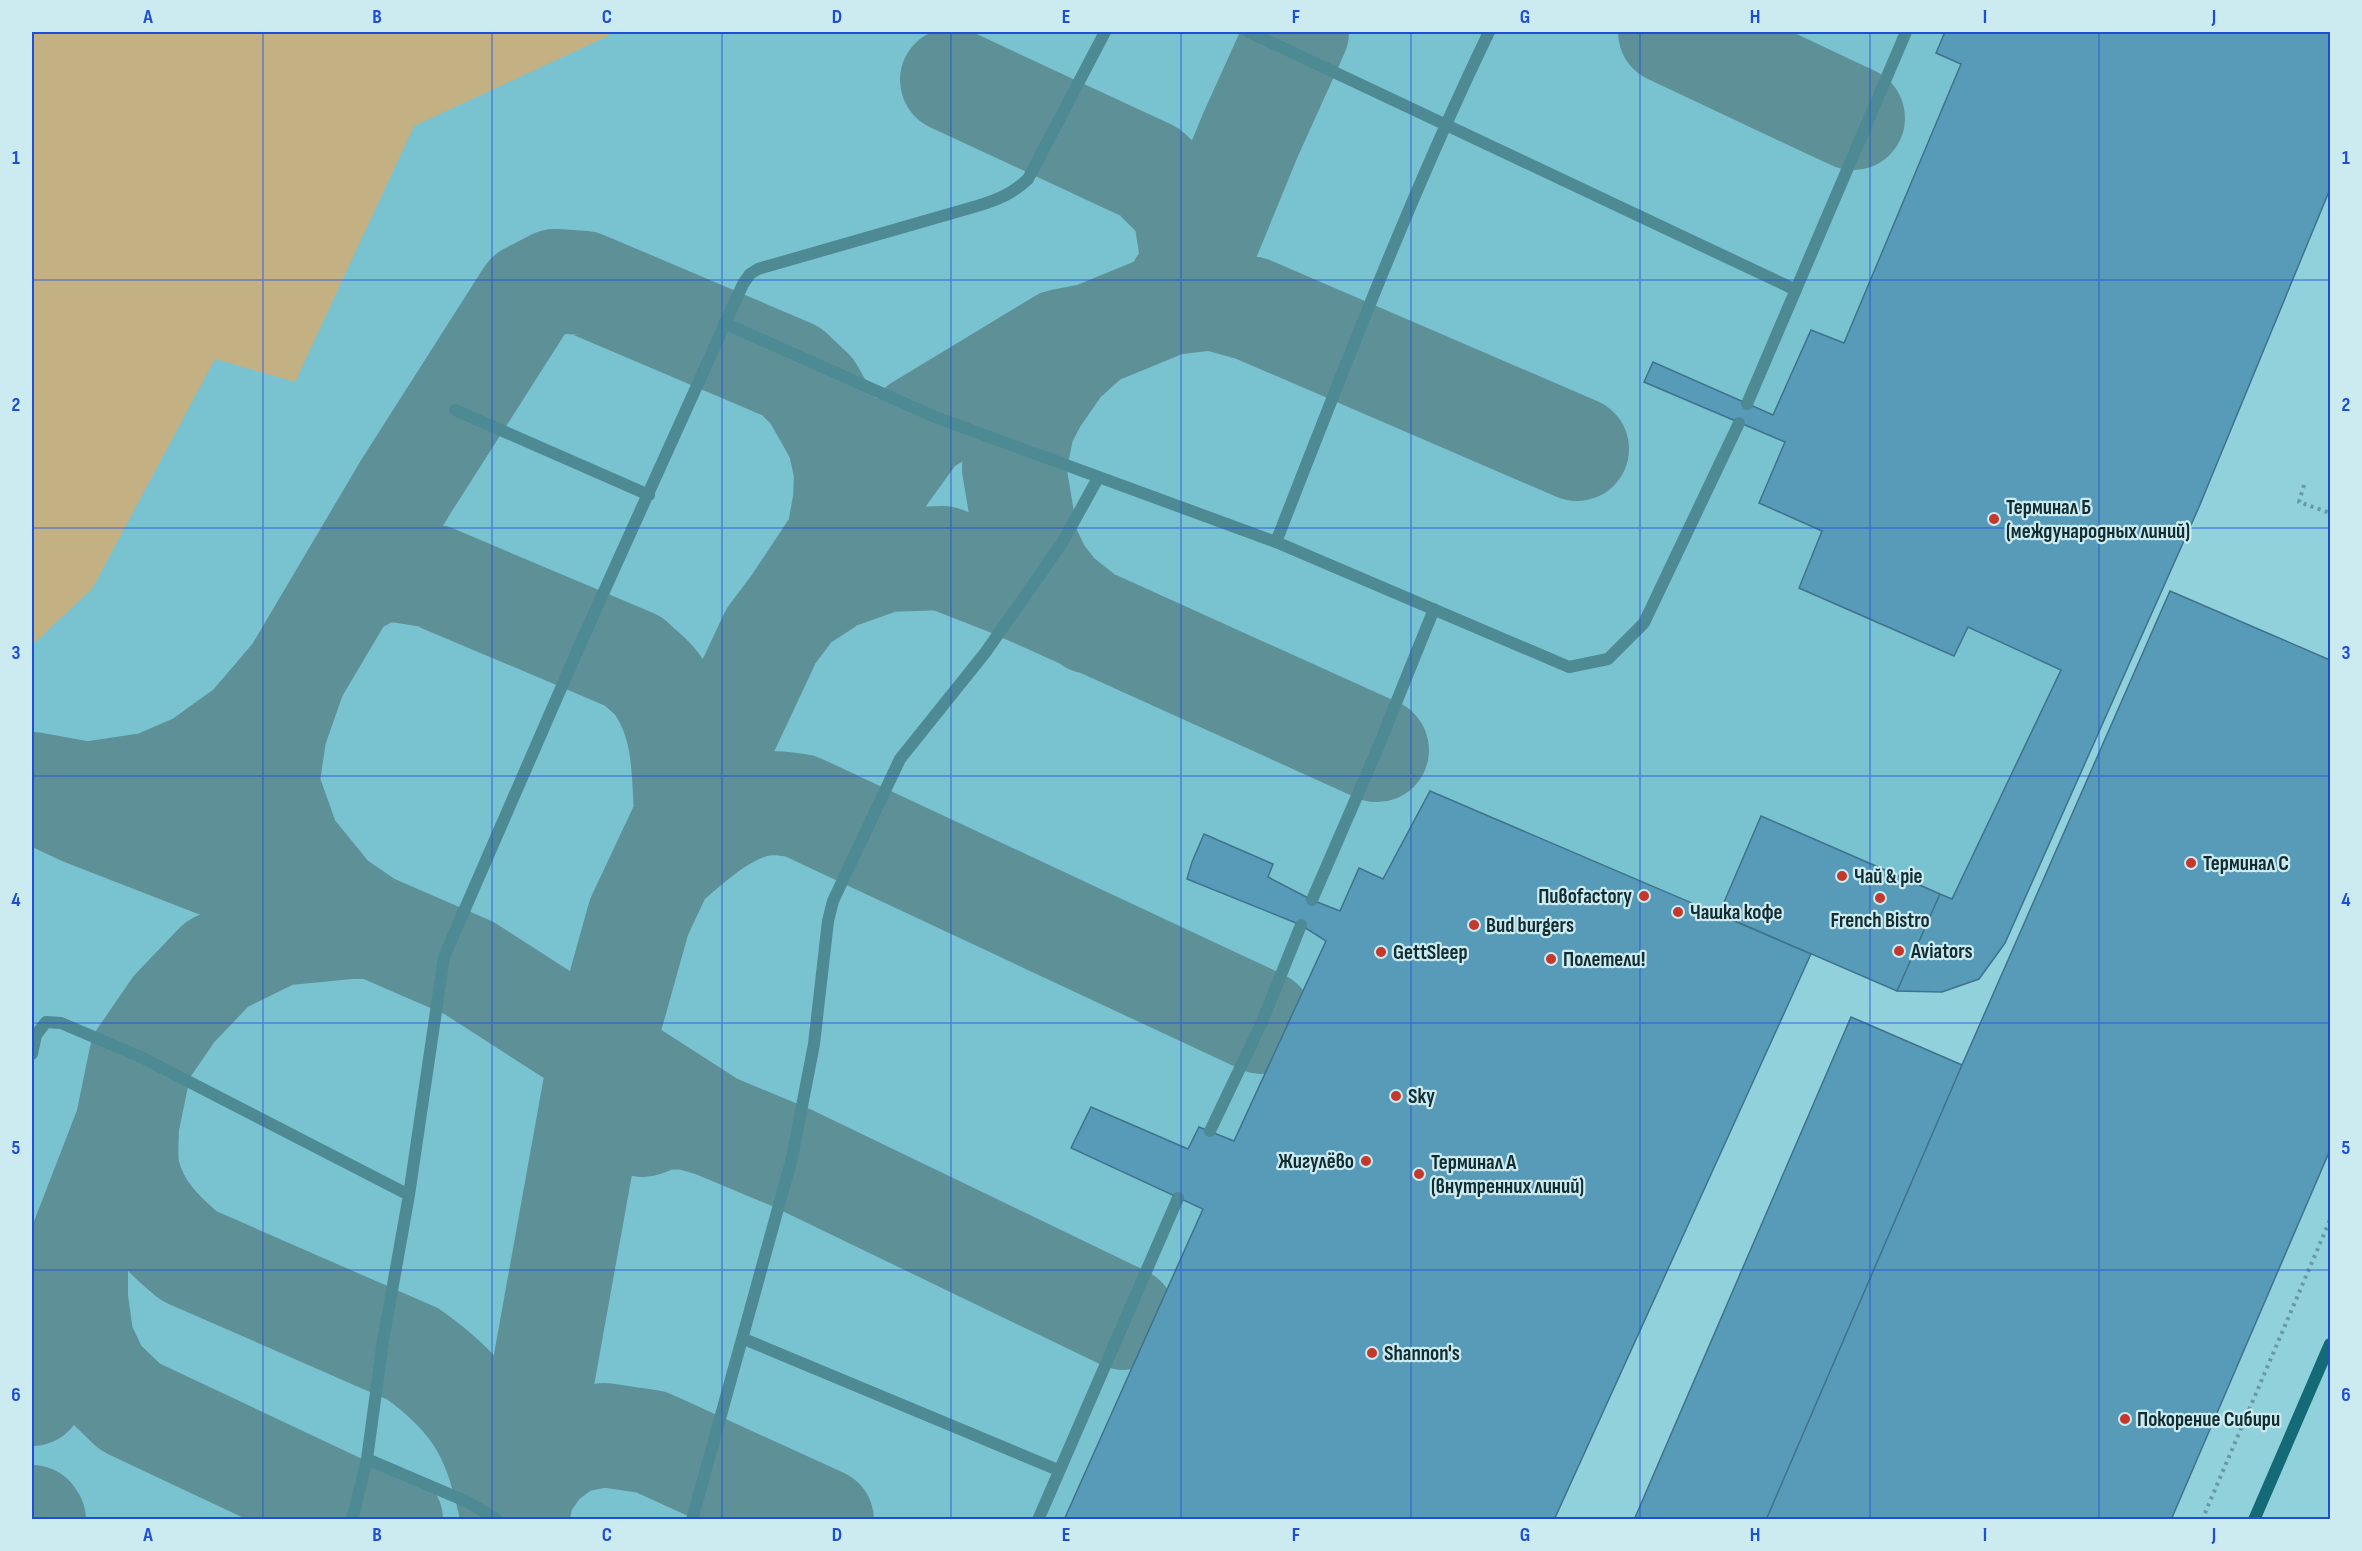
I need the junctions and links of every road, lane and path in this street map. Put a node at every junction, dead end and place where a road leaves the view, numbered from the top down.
1 (1105, 32) edge
2 (1249, 32) edge
3 (1489, 32) edge
4 (1906, 32) edge
5 (1444, 124) junction
6 (1796, 290) junction
7 (724, 323) junction
8 (1747, 404) dead end
9 (454, 410) dead end
10 (1739, 423) dead end
11 (1098, 478) junction
12 (2304, 485) dead end
13 (649, 495) junction
14 (2331, 513) edge
15 (1275, 542) junction
16 (1434, 609) junction
17 (1312, 900) dead end
18 (1301, 925) dead end
19 (32, 1054) edge
20 (1210, 1131) dead end
21 (409, 1195) junction
22 (1178, 1198) dead end
23 (2331, 1220) edge
24 (744, 1339) junction
25 (2331, 1344) edge
26 (367, 1459) junction
27 (1058, 1470) junction
28 (352, 1520) edge
29 (497, 1520) edge
30 (692, 1520) edge
31 (1038, 1520) edge
32 (2202, 1520) edge
33 (2254, 1520) edge

1 - 7 lane
2 - 5 lane
3 - 5 lane
4 - 6 lane
5 - 6 lane
5 - 15 lane
6 - 8 lane
7 - 11 lane
7 - 13 lane
9 - 13 lane
10 - 16 lane
11 - 15 lane
11 - 24 lane
12 - 14 path
13 - 21 lane
15 - 16 lane
16 - 17 lane
18 - 20 lane
19 - 21 lane
21 - 26 lane
22 - 27 lane
23 - 32 path
24 - 27 lane
24 - 30 lane
25 - 33 street
26 - 28 lane
26 - 29 lane
27 - 31 lane

